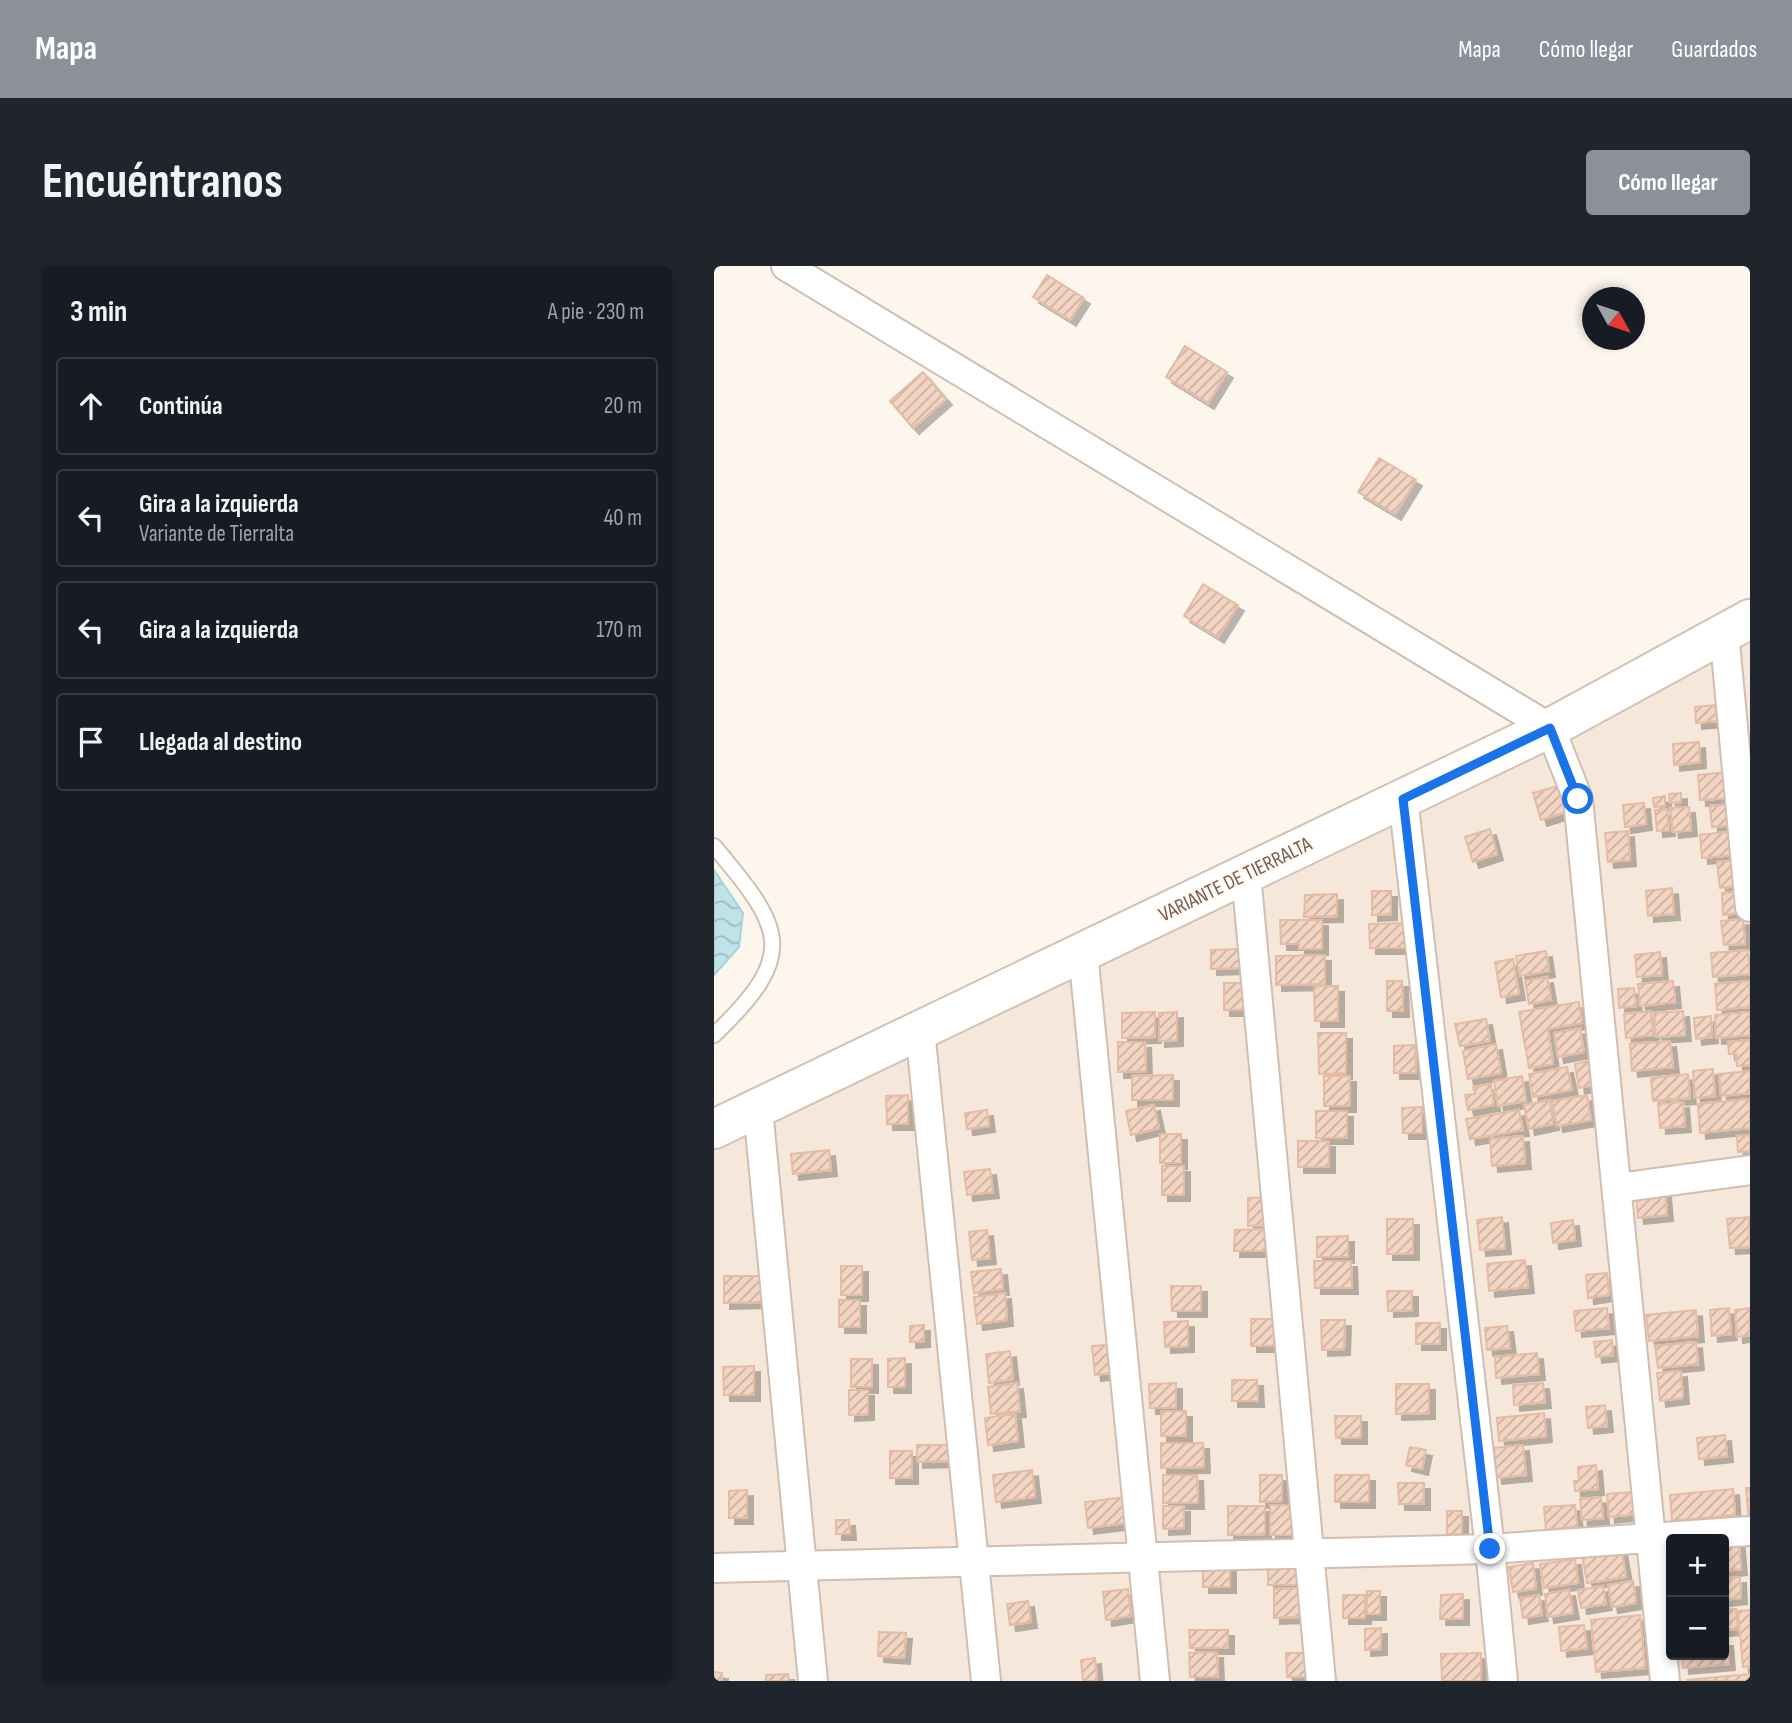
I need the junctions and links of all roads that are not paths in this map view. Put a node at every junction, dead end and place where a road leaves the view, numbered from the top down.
1 (786, 266) edge
2 (1737, 625) edge
3 (1550, 728) junction
4 (1403, 799) junction
5 (714, 846) edge
6 (1246, 874) junction
7 (1750, 906) edge
8 (1083, 952) junction
9 (920, 1030) junction
10 (714, 1035) edge
11 (758, 1109) junction
12 (714, 1129) edge
13 (1750, 1170) edge
14 (1618, 1188) junction
15 (1750, 1531) edge
16 (1650, 1538) junction
17 (1490, 1549) junction
18 (1309, 1552) junction
19 (1142, 1557) junction
20 (974, 1561) junction
21 (802, 1566) junction
22 (714, 1568) edge
23 (813, 1681) edge
24 (986, 1681) edge
25 (1154, 1681) edge
26 (1321, 1681) edge
27 (1503, 1681) edge
28 (1665, 1681) edge

1 - 3 street
2 - 3 main road, VARIANTE DE TIERRALTA
2 - 7 street
3 - 4 main road, VARIANTE DE TIERRALTA
3 - 14 street
4 - 6 main road, VARIANTE DE TIERRALTA
4 - 17 street
5 - 10 lane
6 - 8 main road, VARIANTE DE TIERRALTA
6 - 18 street
8 - 9 main road, VARIANTE DE TIERRALTA
8 - 19 street
9 - 11 main road, VARIANTE DE TIERRALTA
9 - 20 street
11 - 12 main road, VARIANTE DE TIERRALTA
11 - 21 street
13 - 14 street
14 - 16 street
15 - 16 street
16 - 17 street
16 - 28 street
17 - 18 street
17 - 27 street
18 - 19 street
18 - 26 street
19 - 20 street
19 - 25 street
20 - 21 street
20 - 24 street
21 - 22 street
21 - 23 street

